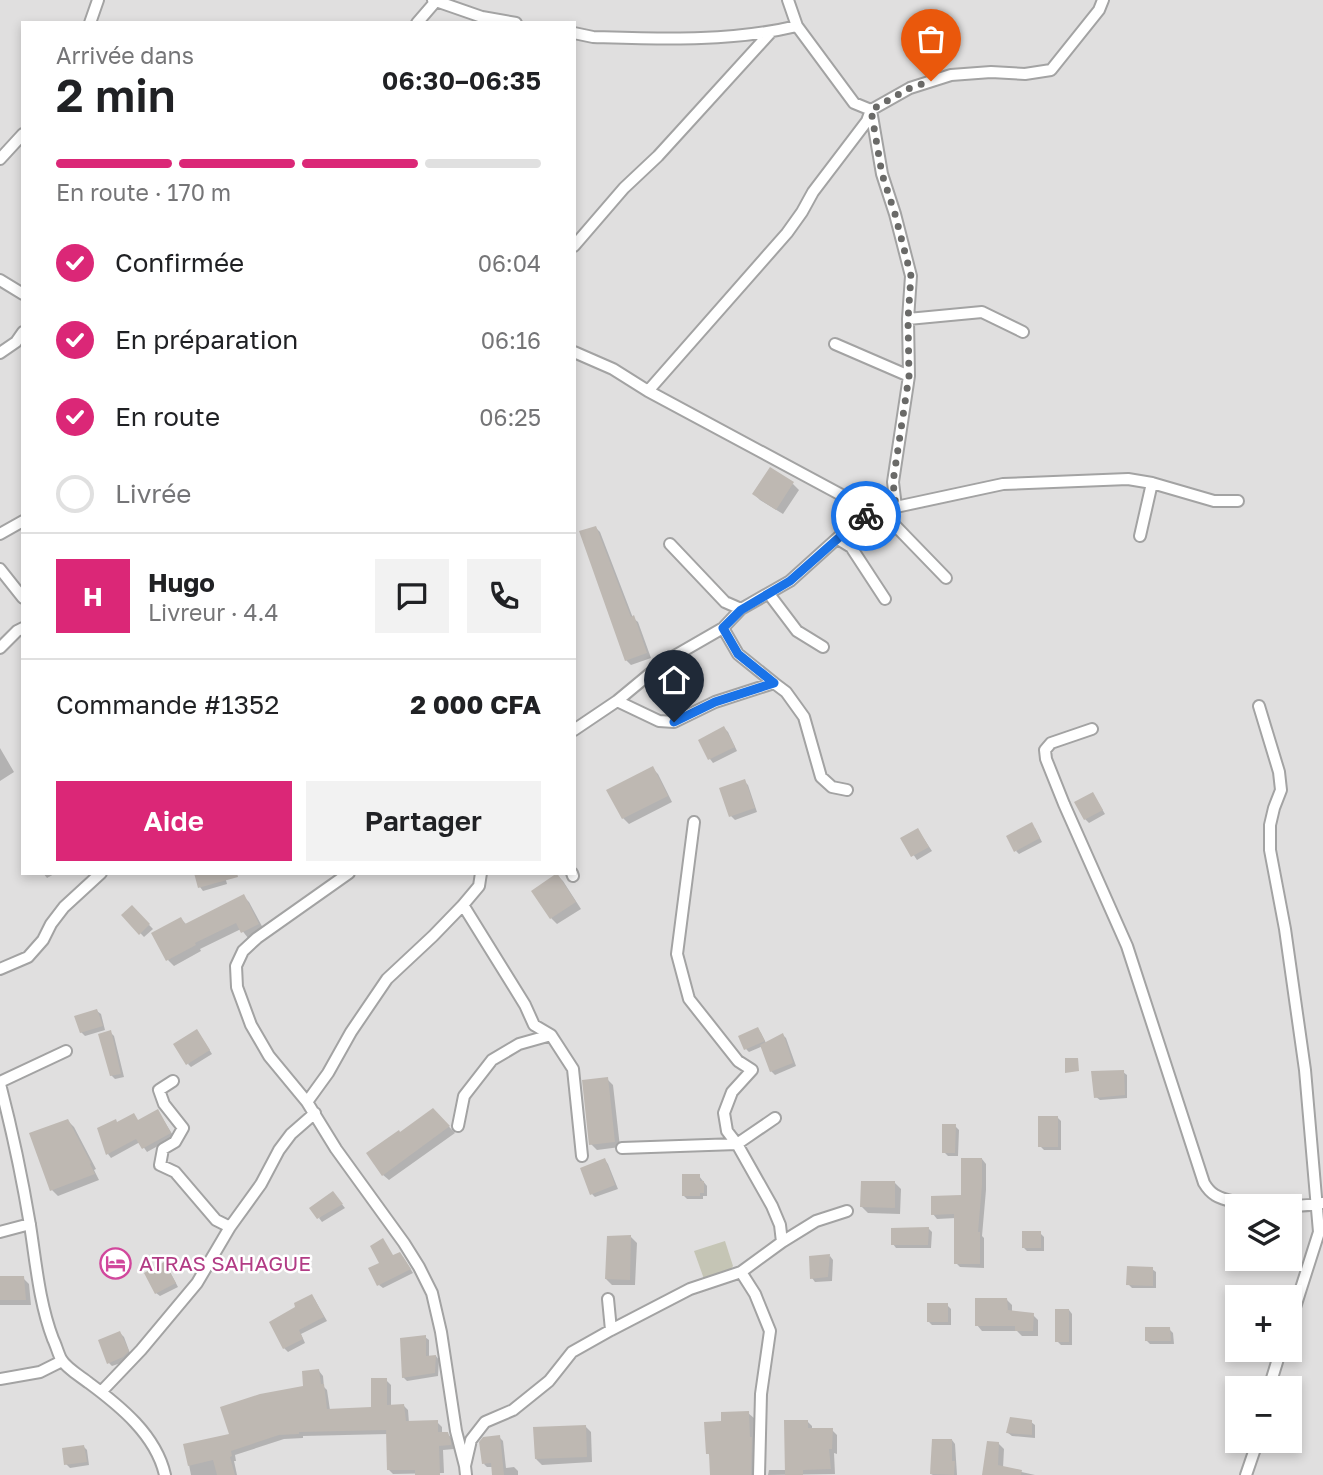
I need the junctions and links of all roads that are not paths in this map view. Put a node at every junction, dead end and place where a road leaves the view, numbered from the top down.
1 (98, 0) edge
2 (788, 0) edge
3 (1103, 0) edge
4 (435, 1) edge
5 (91, 21) edge
6 (419, 21) edge
7 (505, 21) edge
8 (797, 26) junction
9 (771, 32) junction
10 (576, 33) edge
11 (871, 110) junction
12 (21, 136) edge
13 (0, 159) edge
14 (576, 244) edge
15 (0, 280) edge
16 (21, 293) edge
17 (908, 319) junction
18 (1023, 332) dead end
19 (21, 335) edge
20 (835, 344) dead end
21 (0, 353) edge
22 (576, 353) edge
23 (909, 376) junction
24 (648, 391) junction
25 (1152, 483) junction
26 (1238, 501) dead end
27 (896, 507) junction
28 (868, 514) junction
29 (21, 522) edge
30 (0, 534) edge
31 (1140, 536) dead end
32 (838, 538) junction
33 (670, 544) dead end
34 (0, 569) edge
35 (946, 578) dead end
36 (769, 594) junction
37 (21, 595) edge
38 (884, 598) dead end
39 (741, 610) junction
40 (723, 628) junction
41 (21, 629) edge
42 (823, 647) dead end
43 (0, 648) edge
44 (774, 683) junction
45 (617, 701) junction
46 (1259, 706) dead end
47 (576, 729) edge
48 (1091, 729) dead end
49 (847, 790) dead end
50 (694, 822) dead end
51 (99, 875) edge
52 (346, 875) edge
53 (479, 875) edge
54 (463, 905) junction
55 (0, 969) edge
56 (551, 1035) junction
57 (66, 1051) dead end
58 (173, 1081) dead end
59 (0, 1083) edge
60 (307, 1101) junction
61 (315, 1113) junction
62 (775, 1118) dead end
63 (458, 1126) dead end
64 (13, 1139) junction
65 (0, 1142) edge
66 (737, 1144) junction
67 (622, 1148) dead end
68 (582, 1156) dead end
69 (1320, 1204) edge
70 (847, 1211) dead end
71 (30, 1224) junction
72 (230, 1227) junction
73 (1321, 1230) edge
74 (0, 1232) edge
75 (782, 1242) junction
76 (741, 1272) junction
77 (1302, 1287) edge
78 (608, 1299) dead end
79 (611, 1330) junction
80 (62, 1361) junction
81 (0, 1379) edge
82 (101, 1392) junction
83 (1254, 1453) edge
84 (465, 1471) edge
85 (165, 1475) edge
86 (759, 1475) edge
87 (1246, 1475) edge

1 - 5 street
2 - 8 street
3 - 11 street
4 - 6 street
4 - 7 street
8 - 9 street
8 - 11 street
9 - 10 street
9 - 14 street
11 - 17 street
11 - 24 street
12 - 13 street
15 - 16 street
17 - 18 street
17 - 23 street
19 - 21 street
20 - 23 street
22 - 24 street
23 - 27 street
24 - 27 street
25 - 26 street
25 - 27 street
25 - 31 street
27 - 28 street
28 - 32 street
28 - 35 street
29 - 30 street
32 - 36 street
32 - 38 street
33 - 39 street
34 - 37 street
36 - 39 street
36 - 42 street
39 - 40 street
40 - 44 street
40 - 45 street
41 - 43 street
44 - 45 street
44 - 49 street
45 - 47 street
46 - 69 street
48 - 69 street
50 - 66 street
51 - 55 street
52 - 60 street
53 - 54 street
54 - 56 street
54 - 60 street
56 - 63 street
56 - 68 street
57 - 59 street
58 - 72 street
59 - 64 street
60 - 61 street
61 - 72 street
61 - 84 street
62 - 66 street
64 - 65 street
64 - 71 street
66 - 67 street
66 - 75 street
69 - 73 street
70 - 75 street
71 - 74 street
71 - 80 street
72 - 82 street
73 - 77 street
75 - 76 street
76 - 79 street
76 - 86 street
78 - 79 street
79 - 84 street
80 - 81 street
80 - 82 street
82 - 85 street
83 - 87 street

